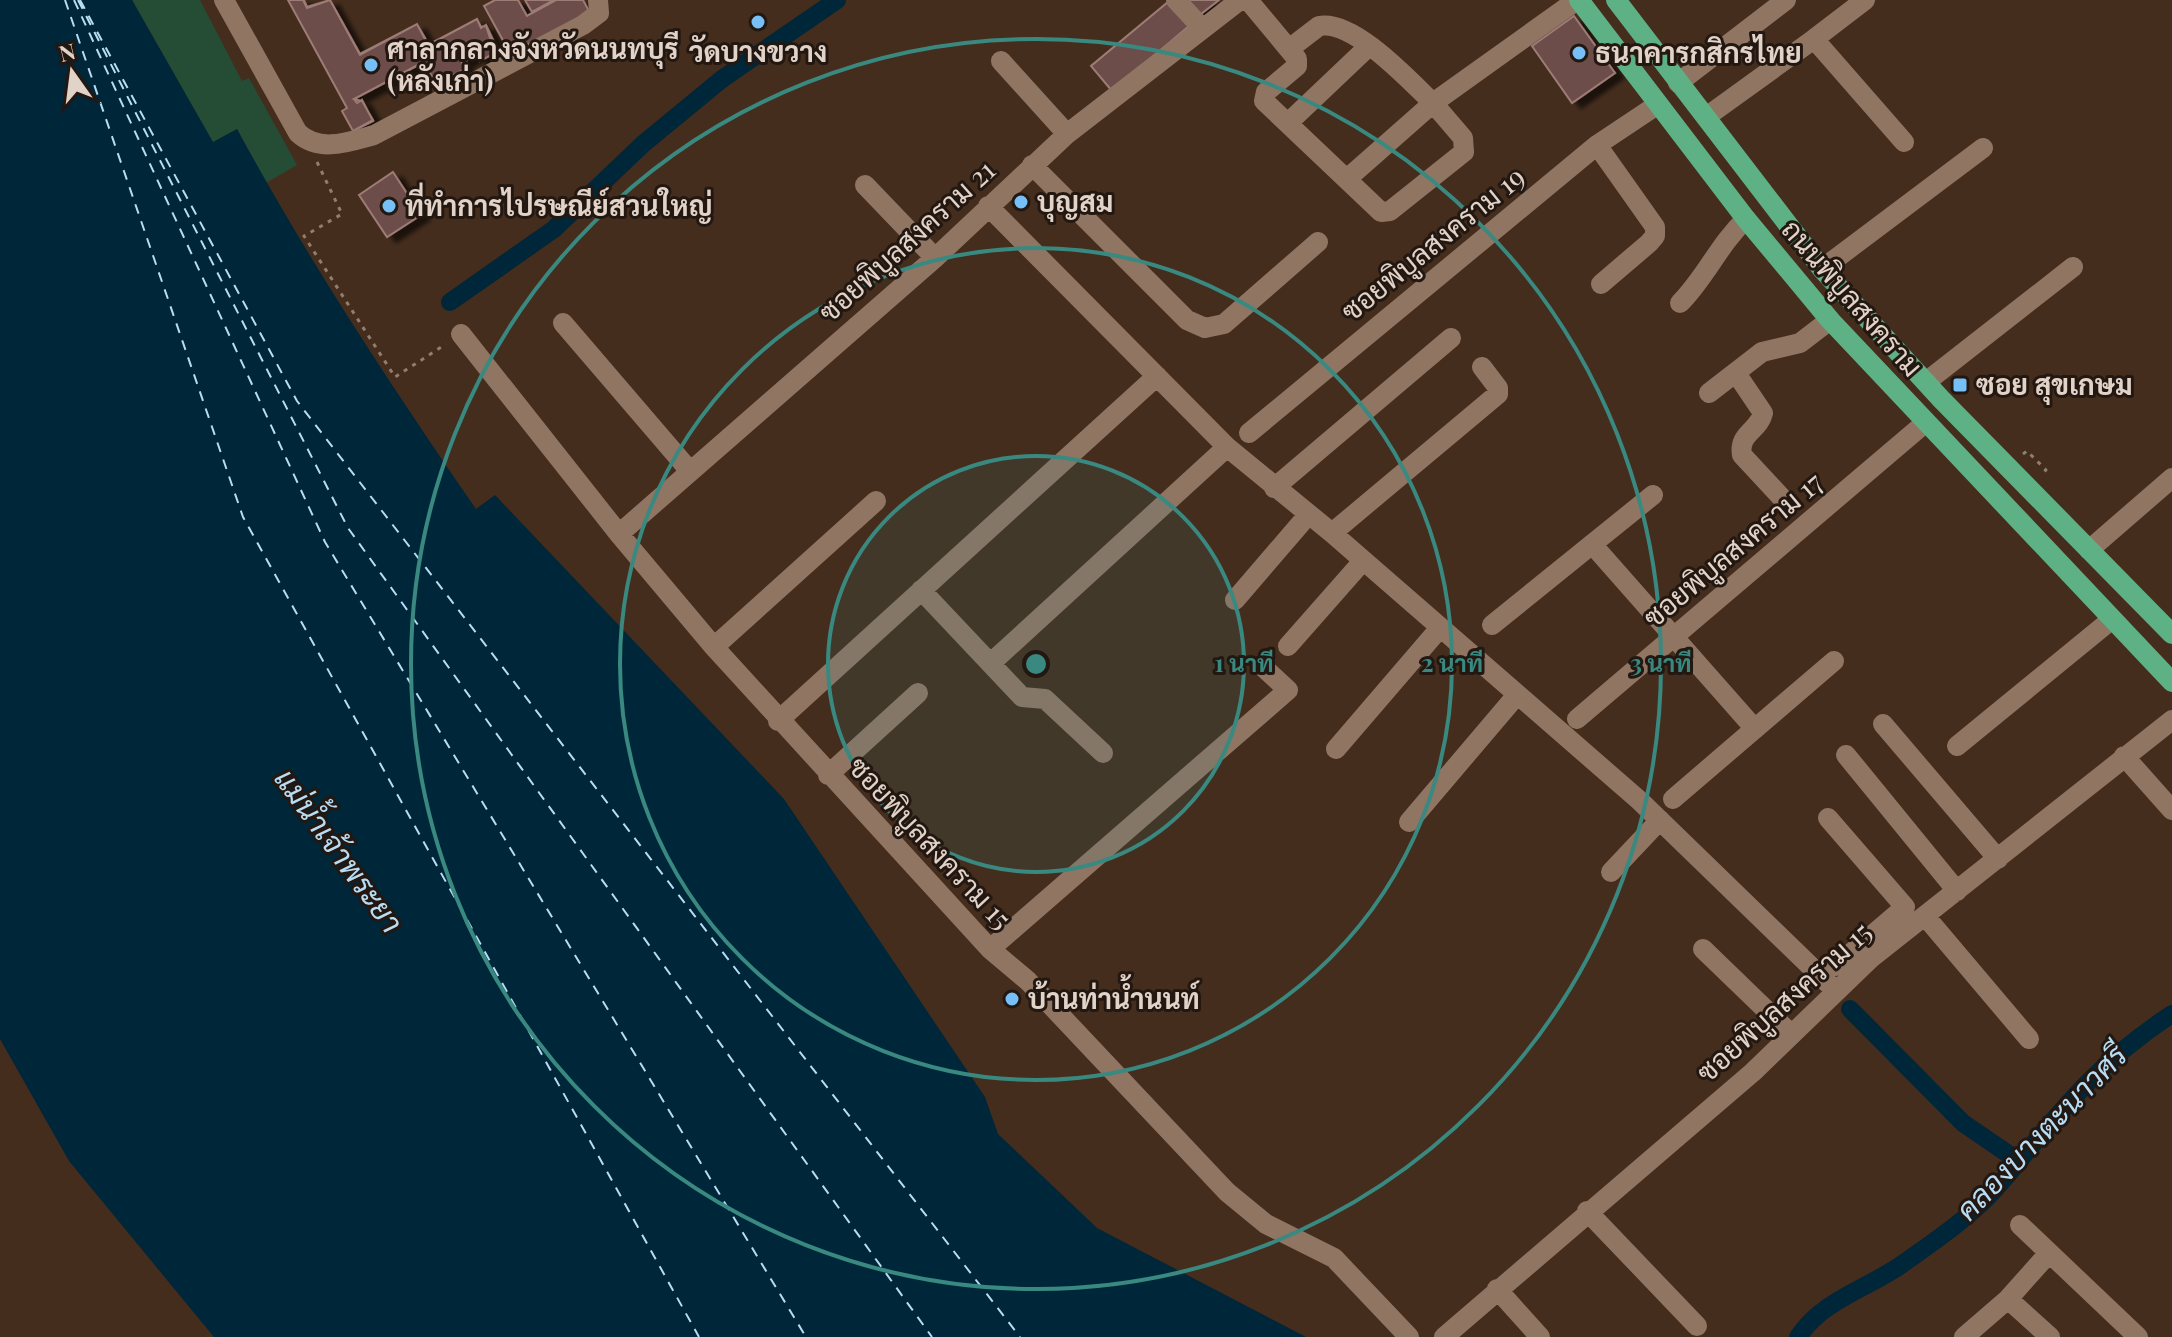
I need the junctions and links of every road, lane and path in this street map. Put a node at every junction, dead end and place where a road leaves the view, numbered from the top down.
1 (224, 0) edge
2 (598, 0) edge
3 (1176, 0) edge
4 (1240, 0) edge
5 (1248, 0) edge
6 (1578, 0) edge
7 (1616, 0) edge
8 (1786, 0) edge
9 (1865, 0) edge
10 (1202, 28) junction
11 (1814, 39) junction
12 (1368, 47) junction
13 (1289, 49) junction
14 (1001, 61) dead end
15 (1678, 83) junction
16 (1433, 103) junction
17 (1657, 105) junction
18 (1706, 117) junction
19 (1288, 123) junction
20 (1067, 134) junction
21 (307, 141) junction
22 (1904, 142) dead end
23 (1597, 145) junction
24 (1983, 148) dead end
25 (1032, 165) junction
26 (1348, 178) junction
27 (865, 185) dead end
28 (988, 206) junction
29 (1746, 219) junction
30 (1318, 242) dead end
31 (935, 258) junction
32 (2073, 267) dead end
33 (1822, 269) junction
34 (1601, 284) dead end
35 (1680, 303) dead end
36 (1830, 320) junction
37 (563, 323) dead end
38 (461, 334) joint
39 (1451, 338) dead end
40 (1482, 367) dead end
41 (1736, 373) junction
42 (1157, 376) junction
43 (1926, 382) junction
44 (1709, 393) dead end
45 (1925, 423) junction
46 (1249, 433) dead end
47 (1227, 447) junction
48 (2027, 451) dead end
49 (689, 470) junction
50 (2046, 470) dead end
51 (2172, 478) edge
52 (1274, 488) junction
53 (1653, 495) dead end
54 (1781, 497) dead end
55 (876, 501) dead end
56 (1308, 515) junction
57 (1332, 533) junction
58 (619, 534) junction
59 (1592, 544) junction
60 (2089, 550) junction
61 (1362, 562) junction
62 (921, 590) junction
63 (1235, 600) dead end
64 (2111, 620) junction
65 (1492, 625) dead end
66 (1439, 629) junction
67 (2171, 632) edge
68 (1673, 638) junction
69 (1288, 646) dead end
70 (714, 647) junction
71 (2144, 654) junction
72 (1834, 661) dead end
73 (991, 663) junction
74 (1263, 667) dead end
75 (2169, 674) edge
76 (918, 693) dead end
77 (1516, 696) junction
78 (1577, 719) dead end
79 (2172, 720) edge
80 (778, 721) junction
81 (1883, 724) dead end
82 (1755, 729) junction
83 (1957, 746) dead end
84 (1336, 749) dead end
85 (1103, 753) dead end
86 (1846, 755) dead end
87 (2124, 756) junction
88 (828, 775) junction
89 (1673, 799) dead end
90 (2172, 810) edge
91 (1828, 818) dead end
92 (1660, 820) junction
93 (1409, 822) dead end
94 (1998, 859) junction
95 (1611, 872) dead end
96 (1957, 891) junction
97 (1925, 916) junction
98 (990, 949) junction
99 (1703, 949) dead end
100 (1864, 952) junction
101 (1836, 966) dead end
102 (1836, 991) junction
103 (1790, 1033) junction
104 (2029, 1039) dead end
105 (1587, 1211) junction
106 (2020, 1225) dead end
107 (2049, 1253) junction
108 (1497, 1289) junction
109 (2008, 1299) junction
110 (1697, 1326) dead end
111 (1409, 1337) edge
112 (1444, 1337) edge
113 (1540, 1337) edge
114 (1964, 1337) edge
115 (2050, 1337) edge
116 (2138, 1337) edge

1 - 21 street
2 - 21 street
3 - 10 street
4 - 10 street, ซอยพิบูลสงคราม 21
5 - 13 street
6 - 16 street
6 - 17 main road, ถนนพิบูลสงคราม
7 - 15 main road, ถนนพิบูลสงคราม
8 - 15 street
9 - 11 street
10 - 20 street, ซอยพิบูลสงคราม 21
11 - 18 street
11 - 22 street
12 - 13 street
12 - 16 street
12 - 19 street
13 - 19 street
14 - 20 street
15 - 18 main road, ถนนพิบูลสงคราม
16 - 26 street
16 - 26 street
17 - 23 street, ซอยพิบูลสงคราม 19
17 - 29 main road, ถนนพิบูลสงคราม
18 - 33 main road, ถนนพิบูลสงคราม
19 - 26 street
20 - 25 street, ซอยพิบูลสงคราม 21
21 - 38 path
23 - 34 street
23 - 46 street, ซอยพิบูลสงคราม 19
24 - 33 street
25 - 28 street, ซอยพิบูลสงคราม 21
25 - 30 street
27 - 31 street
28 - 31 street, ซอยพิบูลสงคราม 21
28 - 42 street
29 - 35 street
29 - 36 main road, ถนนพิบูลสงคราม
31 - 49 street, ซอยพิบูลสงคราม 21
32 - 43 street
33 - 43 main road, ถนนพิบูลสงคราม
36 - 41 street
36 - 45 main road, ถนนพิบูลสงคราม
37 - 49 street
38 - 58 street, ซอยพิบูลสงคราม 15
39 - 52 street
40 - 57 street
41 - 44 street
41 - 54 street
42 - 47 street
42 - 62 street
43 - 60 main road, ถนนพิบูลสงคราม
45 - 64 main road, ถนนพิบูลสงคราม
45 - 68 street, ซอยพิบูลสงคราม 17
47 - 52 street
47 - 73 street
48 - 50 path
49 - 58 street, ซอยพิบูลสงคราม 21
51 - 60 street
52 - 56 street
53 - 59 street
55 - 70 street
56 - 57 street
56 - 63 street
57 - 61 street
58 - 70 street, ซอยพิบูลสงคราม 15
59 - 65 street
59 - 68 street
60 - 67 main road, ถนนพิบูลสงคราม
61 - 66 street
61 - 69 street
62 - 73 street
62 - 80 street
64 - 71 main road, ถนนพิบูลสงคราม
64 - 83 street
66 - 77 street
66 - 84 street
67 - 71 main road
68 - 78 street, ซอยพิบูลสงคราม 17
68 - 82 street
70 - 80 street, ซอยพิบูลสงคราม 15
71 - 75 main road, ถนนพิบูลสงคราม
72 - 82 street
73 - 85 street
74 - 98 street
76 - 88 street
77 - 92 street
77 - 93 street
79 - 87 street, ซอยพิบูลสงคราม 15
80 - 88 street, ซอยพิบูลสงคราม 15
81 - 94 street
82 - 89 street
86 - 96 street
87 - 90 street
87 - 94 street, ซอยพิบูลสงคราม 15
88 - 98 street, ซอยพิบูลสงคราม 15
91 - 100 street
92 - 95 street
92 - 102 street
94 - 96 street, ซอยพิบูลสงคราม 15
96 - 97 street, ซอยพิบูลสงคราม 15
97 - 100 street, ซอยพิบูลสงคราม 15
97 - 104 street
98 - 111 street, ซอยพิบูลสงคราม 15
99 - 103 street
100 - 101 street
100 - 102 street, ซอยพิบูลสงคราม 15
102 - 103 street, ซอยพิบูลสงคราม 15
103 - 105 street, ซอยพิบูลสงคราม 15
105 - 108 street, ซอยพิบูลสงคราม 15
105 - 110 street
106 - 107 street
107 - 109 street
107 - 116 street
108 - 112 street, ซอยพิบูลสงคราม 15
108 - 113 street
109 - 114 street
109 - 115 street

